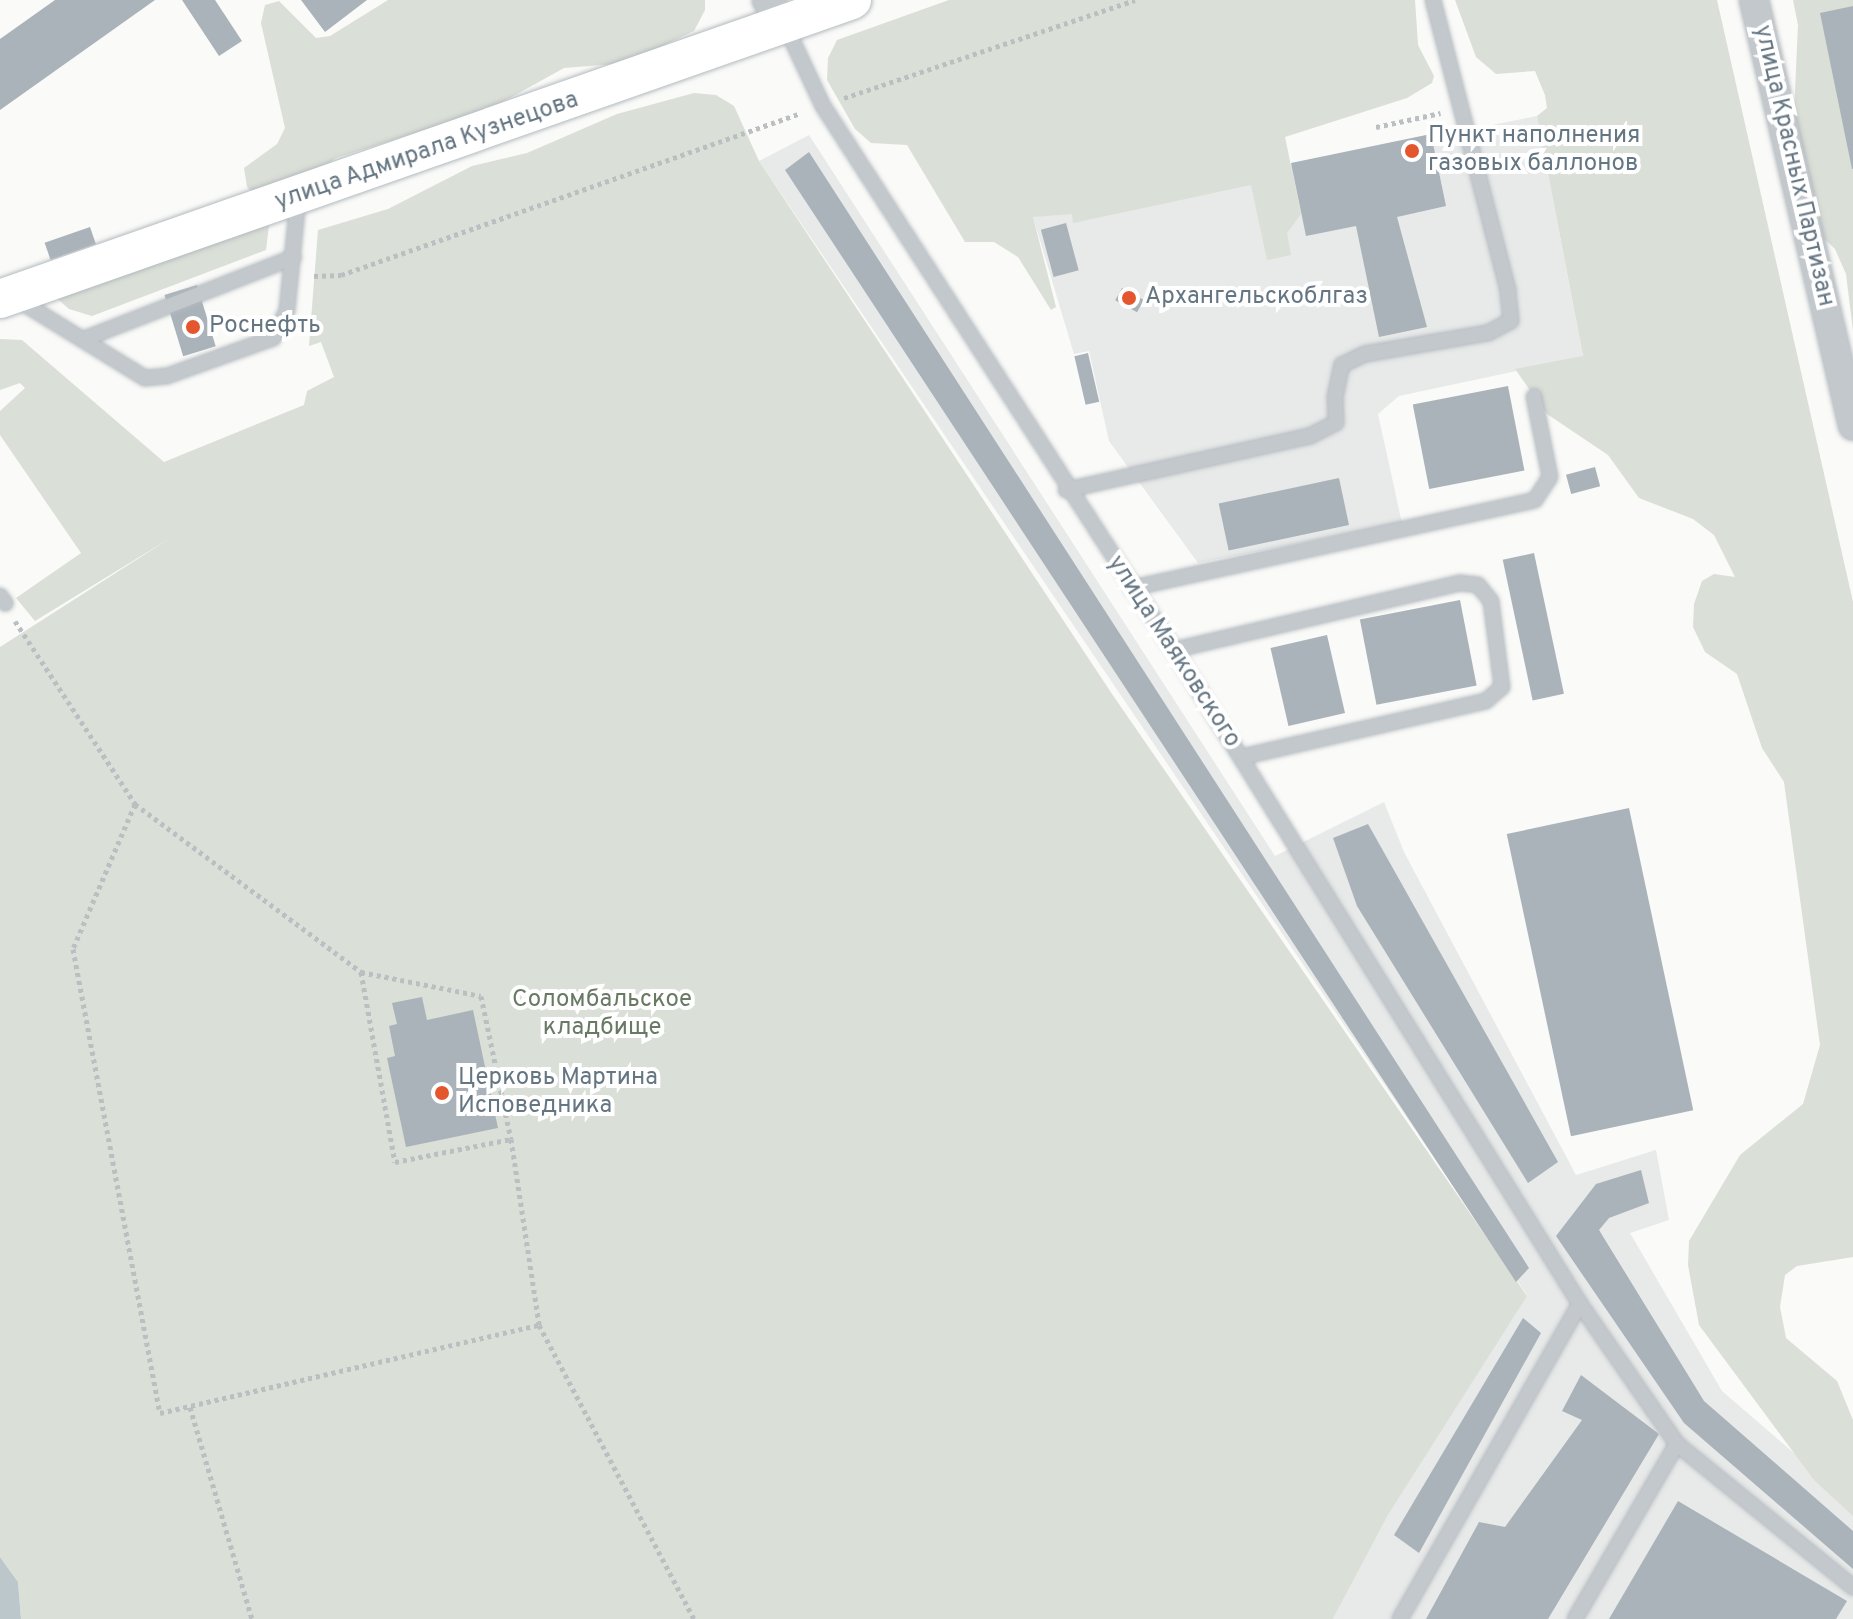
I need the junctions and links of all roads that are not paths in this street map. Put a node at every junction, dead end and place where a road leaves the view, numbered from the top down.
1 (852, 0) edge
2 (1433, 0) edge
3 (1754, 0) edge
4 (776, 13) edge
5 (298, 199) junction
6 (294, 257) junction
7 (6, 297) edge
8 (84, 339) junction
9 (1534, 397) dead end
10 (1853, 426) edge
11 (1066, 490) junction
12 (1132, 588) junction
13 (1174, 650) junction
14 (1241, 757) junction
15 (1580, 1304) junction
16 (1677, 1444) junction
17 (1853, 1587) edge
18 (1400, 1619) edge
19 (1575, 1619) edge

1 - 4 main road, улица Адмирала Кузнецова
2 - 11 lane
3 - 10 street, улица Красных Партизан
4 - 5 main road, улица Адмирала Кузнецова
4 - 11 lane, улица Маяковского
5 - 6 lane
5 - 7 main road, улица Адмирала Кузнецова
6 - 8 lane
6 - 8 lane
7 - 8 lane
9 - 12 lane
11 - 12 lane, улица Маяковского
12 - 13 lane, улица Маяковского
13 - 14 lane, улица Маяковского
13 - 14 lane
14 - 15 lane, улица Маяковского
15 - 16 lane, улица Маяковского
15 - 18 lane
16 - 17 lane, улица Маяковского
16 - 19 lane

